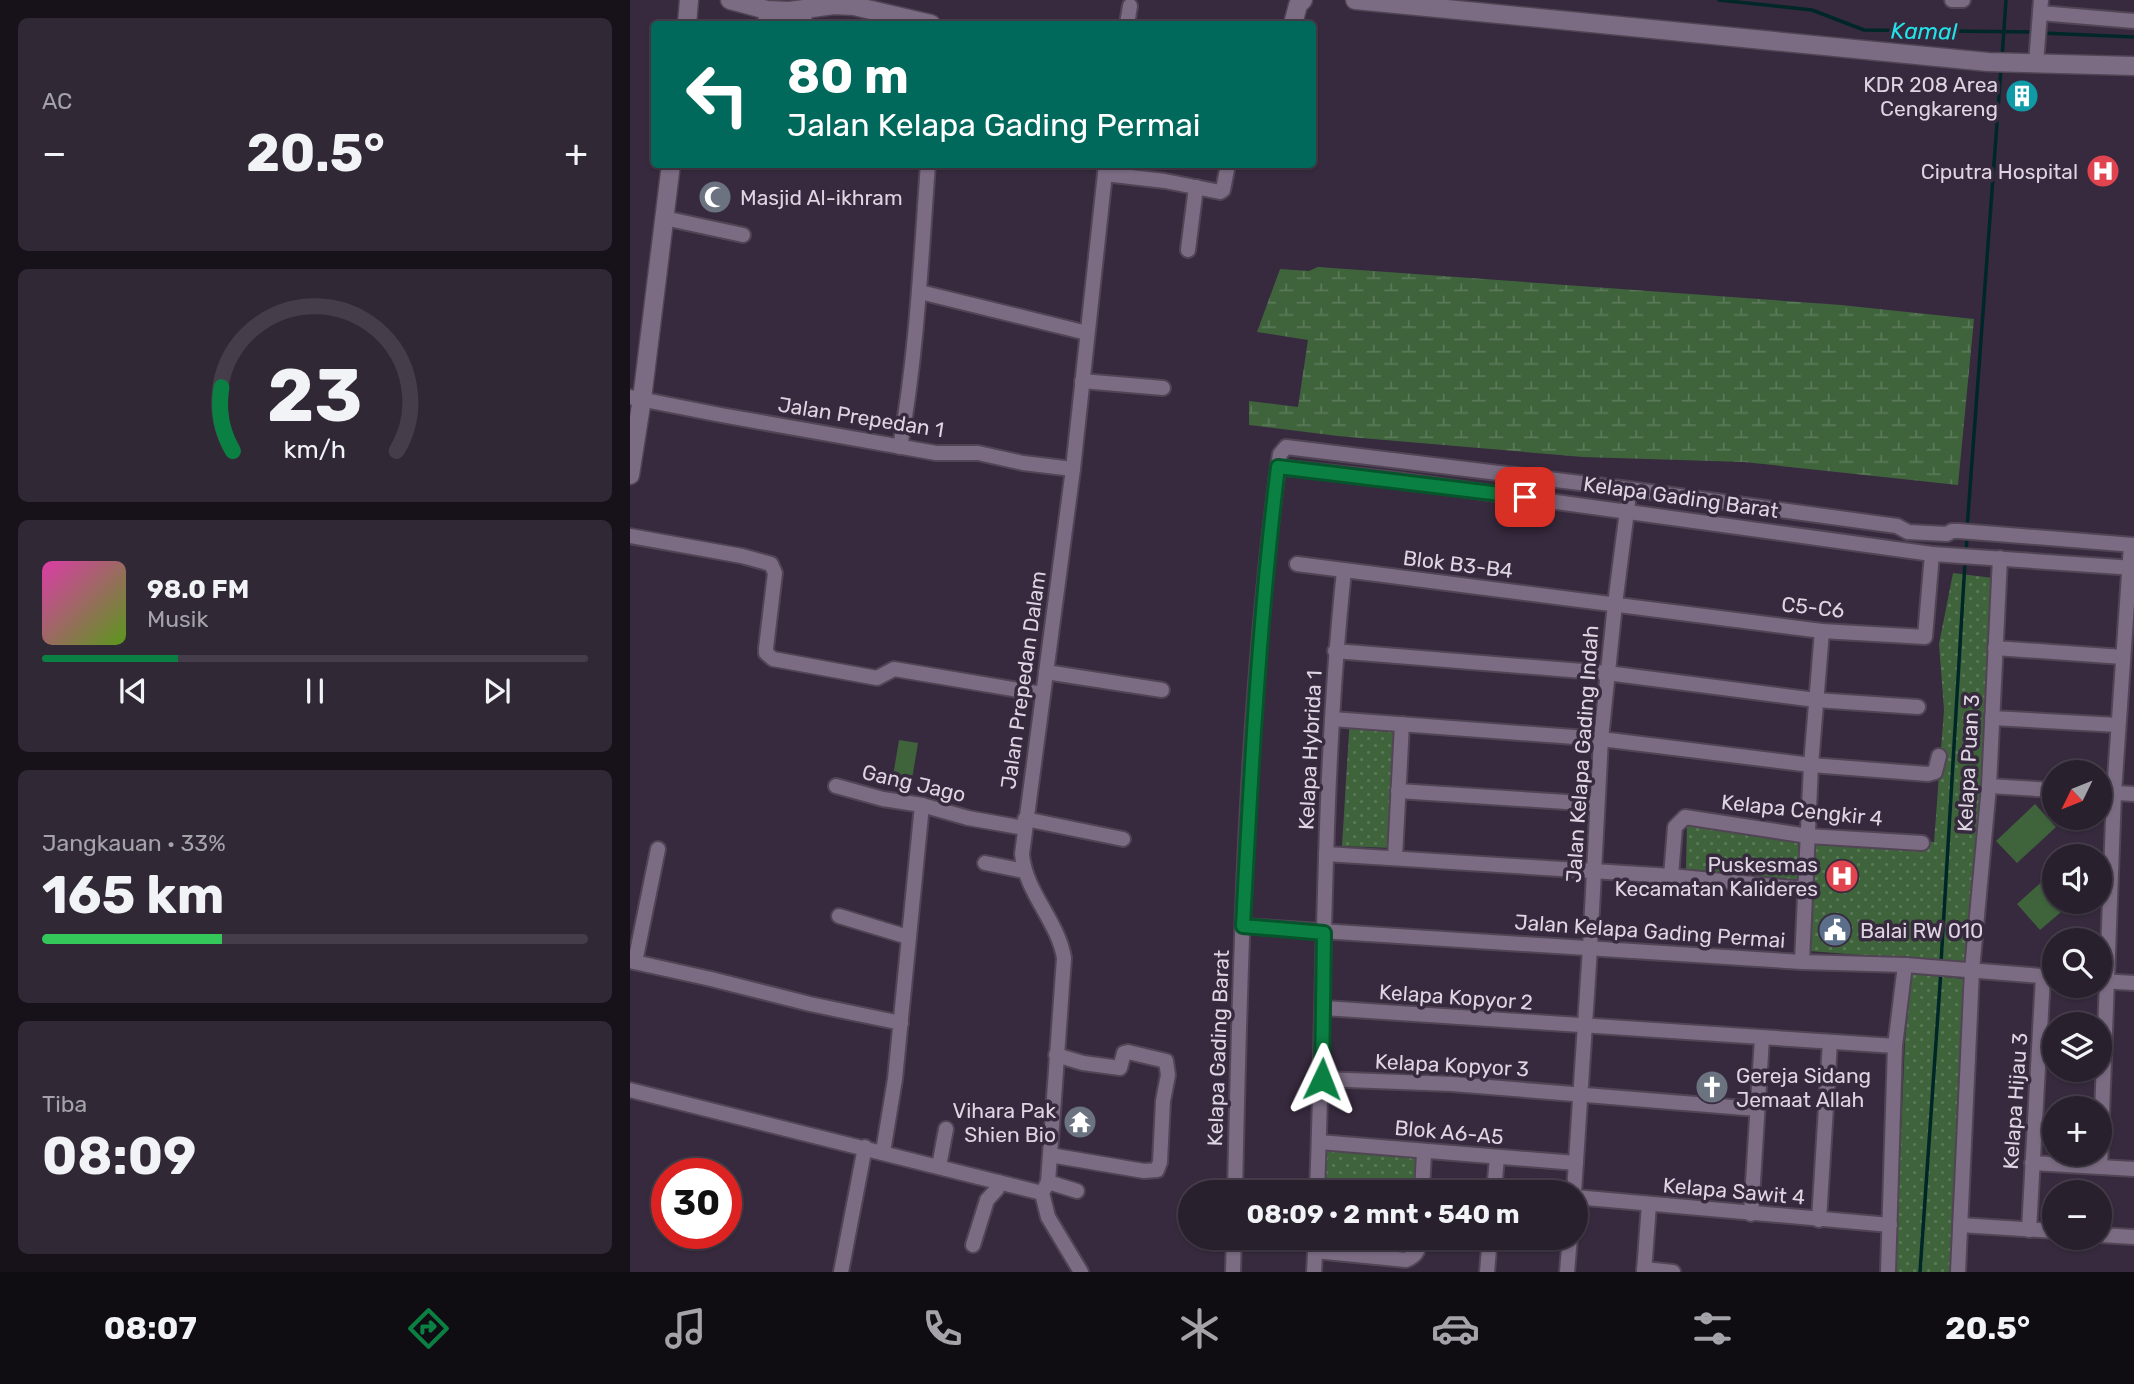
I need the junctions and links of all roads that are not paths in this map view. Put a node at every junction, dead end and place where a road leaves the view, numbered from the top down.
1 (689, 0) edge
2 (730, 0) edge
3 (1355, 0) edge
4 (1952, 0) edge
5 (1963, 0) edge
6 (1298, 2) edge
7 (1130, 6) dead end
8 (2040, 13) edge
9 (766, 17) edge
10 (804, 17) edge
11 (687, 21) edge
12 (918, 21) edge
13 (1128, 21) edge
14 (1294, 21) edge
15 (2134, 21) edge
16 (2036, 58) junction
17 (2134, 66) edge
18 (670, 168) edge
19 (928, 168) edge
20 (1227, 168) edge
21 (1105, 169) edge
22 (1196, 187) junction
23 (664, 218) junction
24 (743, 234) dead end
25 (1188, 250) dead end
26 (920, 292) junction
27 (1087, 333) junction
28 (1082, 381) junction
29 (1163, 388) dead end
30 (636, 398) edge
31 (900, 446) junction
32 (1278, 467) junction
33 (1073, 468) junction
34 (630, 475) edge
35 (1629, 489) junction
36 (1628, 511) junction
37 (630, 536) edge
38 (2132, 545) edge
39 (1933, 554) junction
40 (1993, 558) junction
41 (1297, 564) dead end
42 (2131, 568) edge
43 (1344, 571) junction
44 (1615, 604) junction
45 (1822, 631) junction
46 (1995, 648) junction
47 (1335, 651) junction
48 (2123, 657) junction
49 (1045, 672) junction
50 (1607, 673) junction
51 (1162, 690) dead end
52 (1042, 694) junction
53 (1816, 700) junction
54 (1918, 707) dead end
55 (1992, 718) junction
56 (1332, 719) junction
57 (1402, 724) junction
58 (2118, 725) junction
59 (1601, 740) junction
60 (1939, 756) dead end
61 (2112, 762) edge
62 (1811, 765) junction
63 (836, 786) dead end
64 (1989, 786) junction
65 (2042, 789) edge
66 (1398, 791) junction
67 (2112, 793) edge
68 (2134, 794) edge
69 (1597, 804) junction
70 (922, 805) junction
71 (1025, 824) junction
72 (2106, 830) edge
73 (1808, 836) junction
74 (1123, 839) dead end
75 (1922, 844) dead end
76 (658, 849) dead end
77 (1326, 854) junction
78 (1395, 857) junction
79 (985, 863) dead end
80 (1024, 871) junction
81 (1593, 873) junction
82 (1671, 876) junction
83 (1804, 889) junction
84 (839, 916) dead end
85 (1243, 926) junction
86 (2105, 928) edge
87 (1324, 933) junction
88 (908, 937) junction
89 (1590, 948) junction
90 (632, 962) edge
91 (1802, 962) junction
92 (1905, 965) junction
93 (1972, 970) junction
94 (2042, 975) edge
95 (2112, 982) edge
96 (2134, 983) edge
97 (2047, 998) edge
98 (2104, 998) edge
99 (1324, 1009) junction
100 (901, 1023) junction
101 (1584, 1027) junction
102 (1762, 1038) junction
103 (1830, 1042) junction
104 (1895, 1046) junction
105 (1056, 1055) junction
106 (1322, 1079) junction
107 (630, 1090) edge
108 (1580, 1094) junction
109 (1757, 1109) junction
110 (946, 1129) dead end
111 (1319, 1142) junction
112 (865, 1147) junction
113 (883, 1152) junction
114 (1424, 1152) junction
115 (1050, 1155) junction
116 (1497, 1157) junction
117 (1576, 1163) junction
118 (2032, 1163) junction
119 (939, 1166) junction
120 (2101, 1167) junction
121 (2134, 1169) edge
122 (1235, 1180) edge
123 (1317, 1180) edge
124 (1423, 1180) edge
125 (1495, 1180) edge
126 (1575, 1180) edge
127 (998, 1182) junction
128 (1045, 1188) junction
129 (1077, 1191) dead end
130 (1588, 1198) edge
131 (1649, 1204) junction
132 (1751, 1214) junction
133 (1819, 1220) junction
134 (1890, 1225) junction
135 (1961, 1225) junction
136 (2029, 1230) junction
137 (2042, 1231) edge
138 (2112, 1236) edge
139 (2134, 1237) edge
140 (973, 1245) dead end
141 (1234, 1250) edge
142 (1315, 1250) edge
143 (1349, 1250) edge
144 (1419, 1250) edge
145 (1489, 1250) edge
146 (1569, 1250) edge
147 (1644, 1271) edge
148 (841, 1272) edge
149 (1081, 1272) edge
150 (1234, 1272) edge
151 (1314, 1272) edge
152 (1487, 1272) edge
153 (1567, 1272) edge
154 (1674, 1272) edge
155 (1888, 1272) edge
156 (1958, 1272) edge

1 - 11 street
2 - 9 street
3 - 16 street
4 - 5 street
6 - 14 street
7 - 13 street
8 - 15 street
8 - 16 street
9 - 10 street
10 - 12 street
16 - 17 street
18 - 23 street
19 - 26 street
20 - 22 street
21 - 22 street
21 - 27 street, Jalan Prepedan Dalam
22 - 25 street
23 - 24 street
23 - 30 street
26 - 27 street
26 - 31 street
27 - 28 street, Jalan Prepedan Dalam
28 - 29 street
28 - 33 street, Jalan Prepedan Dalam
30 - 31 street, Jalan Prepedan 1
30 - 34 street
31 - 33 street, Jalan Prepedan 1
32 - 35 street
32 - 36 street, Kelapa Gading Barat
32 - 85 street, Kelapa Gading Barat
33 - 49 street, Jalan Prepedan Dalam
35 - 36 street, Jalan Kelapa Gading Indah
35 - 38 street
36 - 39 street, Kelapa Gading Barat
36 - 44 street, Jalan Kelapa Gading Indah
37 - 52 street
38 - 42 street
39 - 40 street, Kelapa Gading Barat
39 - 45 street, C5-C6
40 - 42 street, Kelapa Gading Barat
40 - 46 street, Kelapa Puan 3
41 - 43 street, Blok B3-B4
42 - 48 street
43 - 44 street, Blok B3-B4
43 - 47 street, Kelapa Hybrida 1
44 - 45 street, C5-C6
44 - 50 street, Jalan Kelapa Gading Indah
45 - 53 street
46 - 48 street
46 - 55 street, Kelapa Puan 3
47 - 50 street
47 - 56 street, Kelapa Hybrida 1
48 - 58 street
49 - 51 street
49 - 52 street, Jalan Prepedan Dalam
50 - 53 street
50 - 59 street, Jalan Kelapa Gading Indah
52 - 71 street, Jalan Prepedan Dalam
53 - 54 street
53 - 62 street
55 - 58 street
55 - 64 street, Kelapa Puan 3
56 - 57 street
56 - 77 street, Kelapa Hybrida 1
57 - 59 street
57 - 66 street
58 - 61 street
59 - 62 street
59 - 69 street, Jalan Kelapa Gading Indah
60 - 62 street
62 - 73 street
63 - 70 street, Gang Jago
64 - 65 street
64 - 93 street, Kelapa Puan 3
66 - 69 street
66 - 78 street
67 - 68 street
69 - 81 street, Jalan Kelapa Gading Indah
70 - 71 street, Gang Jago
70 - 88 street
71 - 74 street, Gang Jago
71 - 80 street, Jalan Prepedan Dalam
72 - 86 street
73 - 75 street, Kelapa Cengkir 4
73 - 82 street, Kelapa Cengkir 4
73 - 83 street
76 - 90 street
77 - 78 street
77 - 87 street, Kelapa Hybrida 1
78 - 81 street
79 - 80 street
80 - 105 street, Jalan Prepedan Dalam
81 - 82 street
81 - 89 street, Jalan Kelapa Gading Indah
82 - 83 street
83 - 91 street
84 - 88 street
85 - 87 street, Jalan Kelapa Gading Permai
85 - 122 street, Kelapa Gading Barat
87 - 89 street, Jalan Kelapa Gading Permai
87 - 99 street, Kelapa Hybrida 1
88 - 100 street
89 - 91 street, Jalan Kelapa Gading Permai
89 - 101 street, Jalan Kelapa Gading Indah
90 - 100 street
91 - 92 street, Jalan Kelapa Gading Permai
92 - 93 street, Jalan Kelapa Gading Permai
92 - 104 street
93 - 94 street, Jalan Kelapa Gading Permai
93 - 135 street, Kelapa Puan 3
95 - 96 street
97 - 118 street, Kelapa Hijau 3
98 - 120 street
99 - 101 street, Kelapa Kopyor 2
99 - 106 street, Kelapa Hybrida 1
100 - 113 street
101 - 102 street, Kelapa Kopyor 2
101 - 108 street, Jalan Kelapa Gading Indah
102 - 103 street, Kelapa Kopyor 2
102 - 109 street
103 - 104 street, Kelapa Kopyor 2
103 - 133 street
104 - 134 street
105 - 115 street, Jalan Prepedan Dalam
105 - 115 street
106 - 108 street, Kelapa Kopyor 3
106 - 111 street, Kelapa Hybrida 1
107 - 112 street
108 - 109 street, Kelapa Kopyor 3
108 - 117 street, Jalan Kelapa Gading Indah
109 - 132 street
110 - 119 street
111 - 114 street, Blok A6-A5
111 - 123 street, Kelapa Hybrida 1
112 - 113 street
112 - 148 street
113 - 119 street
114 - 116 street, Blok A6-A5
114 - 124 street
115 - 128 street, Jalan Prepedan Dalam
116 - 117 street, Blok A6-A5
116 - 125 street
117 - 126 street, Jalan Kelapa Gading Indah
118 - 120 street
118 - 136 street, Kelapa Hijau 3
119 - 127 street
120 - 121 street
127 - 128 street
127 - 140 street
128 - 129 street
128 - 149 street, Jalan Prepedan Dalam
130 - 131 street, Kelapa Sawit 4
131 - 132 street, Kelapa Sawit 4
131 - 147 street
132 - 133 street, Kelapa Sawit 4
133 - 134 street, Kelapa Sawit 4
134 - 155 street
135 - 136 street
135 - 156 street, Kelapa Puan 3
136 - 137 street
138 - 139 street
141 - 150 street
142 - 151 street
143 - 144 street
145 - 152 street
146 - 153 street
147 - 154 street

